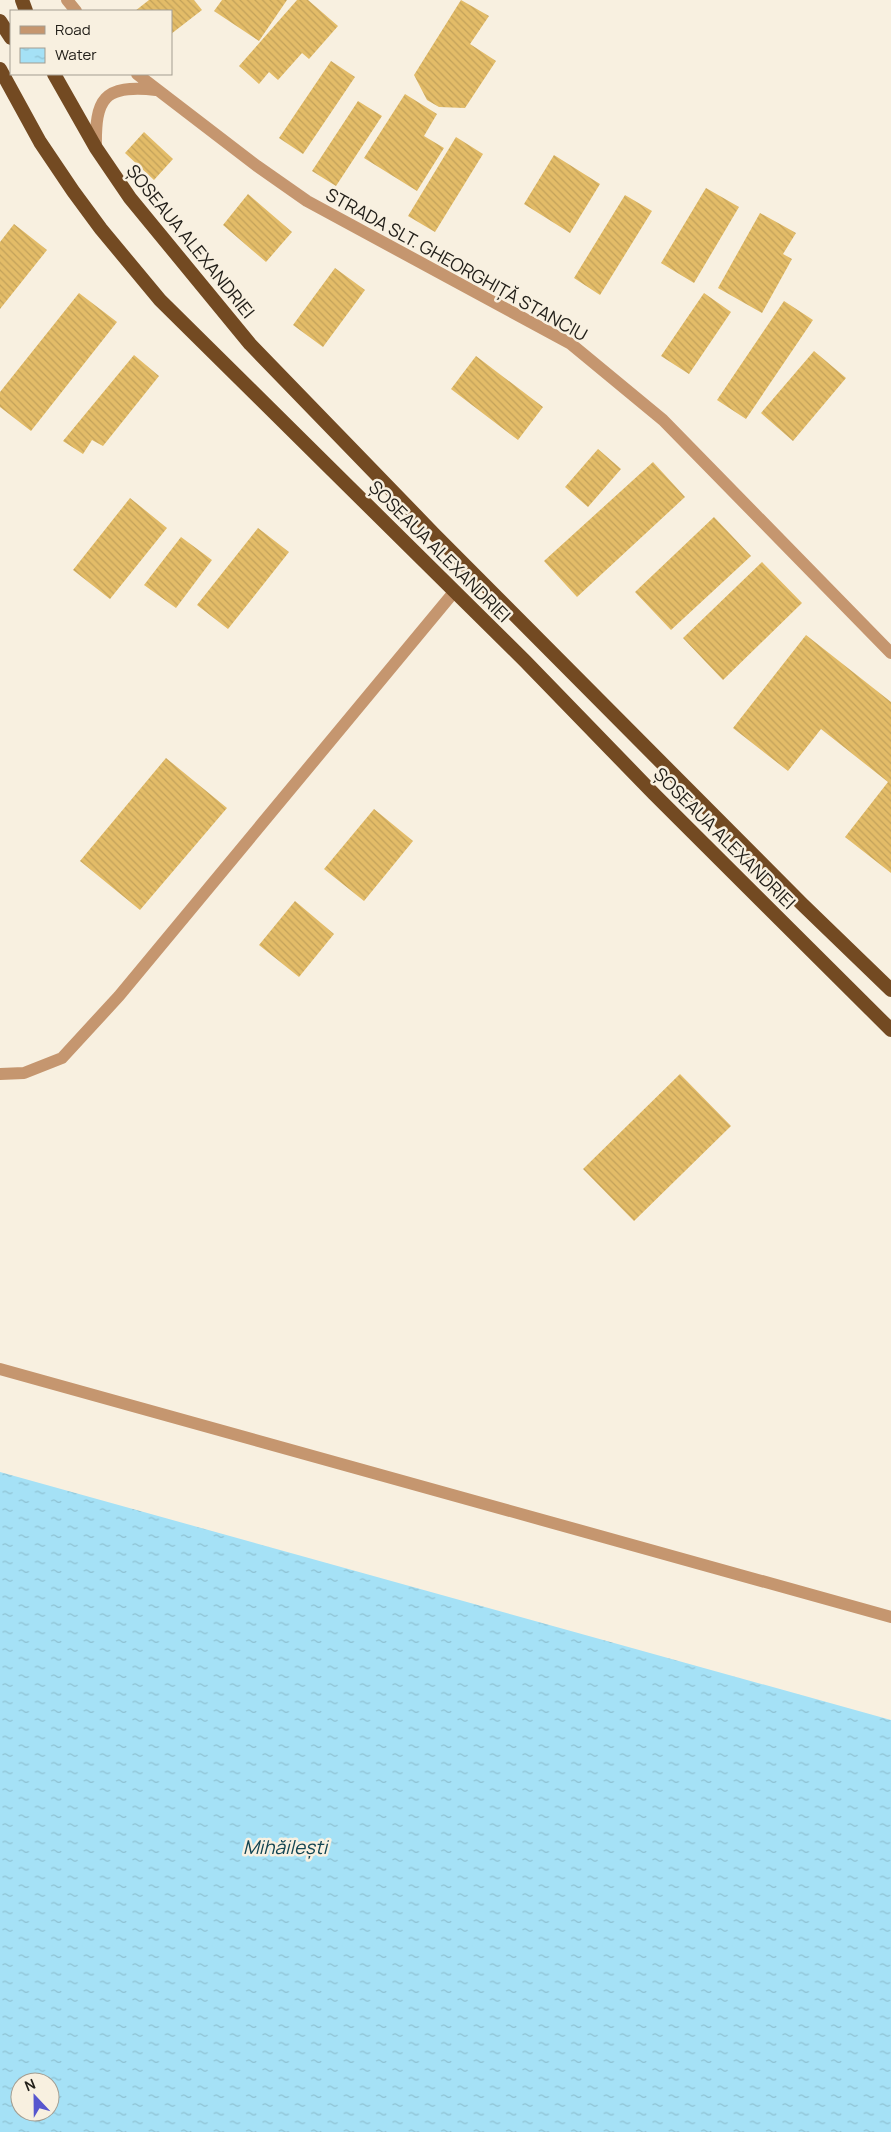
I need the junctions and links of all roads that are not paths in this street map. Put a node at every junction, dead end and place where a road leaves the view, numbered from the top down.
1 (67, 0) edge
2 (75, 10) edge
3 (0, 20) edge
4 (10, 36) edge
5 (0, 69) edge
6 (55, 75) edge
7 (138, 75) edge
8 (156, 90) junction
9 (96, 148) junction
10 (454, 592) junction
11 (891, 653) edge
12 (891, 990) edge
13 (891, 1030) edge
14 (0, 1074) edge
15 (0, 1369) edge
16 (891, 1617) edge

1 - 2 street
3 - 4 highway
5 - 10 highway, ȘOSEAUA ALEXANDRIEI
6 - 9 highway, ȘOSEAUA ALEXANDRIEI
7 - 8 street, STRADA SLT. GHEORGHIȚĂ STANCIU
8 - 9 street
8 - 11 street, STRADA SLT. GHEORGHIȚĂ STANCIU
9 - 12 highway, ȘOSEAUA ALEXANDRIEI
10 - 13 highway, ȘOSEAUA ALEXANDRIEI
10 - 14 street
15 - 16 street

